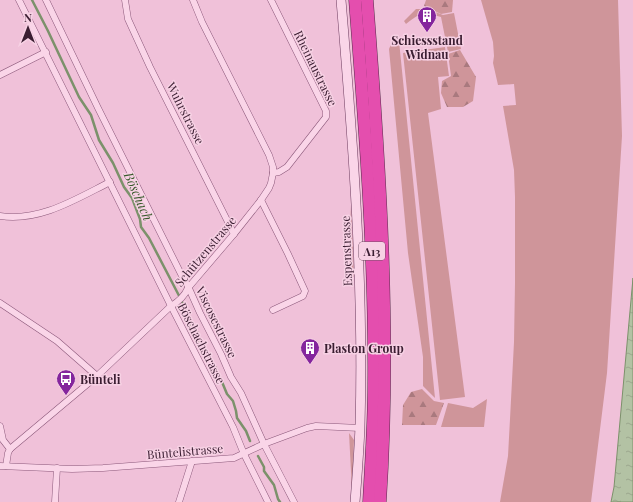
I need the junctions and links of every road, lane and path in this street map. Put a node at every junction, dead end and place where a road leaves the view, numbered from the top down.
1 (19, 0) edge
2 (46, 0) edge
3 (125, 0) edge
4 (193, 0) edge
5 (271, 0) edge
6 (341, 0) edge
7 (355, 0) edge
8 (367, 0) edge
9 (46, 52) junction
10 (0, 75) edge
11 (273, 173) junction
12 (110, 182) junction
13 (261, 200) junction
14 (0, 216) edge
15 (234, 234) junction
16 (187, 290) junction
17 (0, 303) edge
18 (174, 305) junction
19 (272, 310) dead end
20 (97, 376) junction
21 (0, 426) edge
22 (360, 428) junction
23 (264, 444) junction
24 (10, 449) junction
25 (244, 454) junction
26 (192, 461) junction
27 (3, 466) edge
28 (57, 468) junction
29 (55, 502) edge
30 (179, 502) edge
31 (268, 502) edge
32 (294, 502) edge
33 (355, 502) edge
34 (369, 502) edge
35 (380, 502) edge

1 - 9 street, Böschachstrasse
2 - 16 street, Viscosestrasse
3 - 15 street, Wuhrstrasse
4 - 11 street
5 - 11 street, Rheinaustrasse
6 - 22 street, Espenstrasse
7 - 34 highway, A13
8 - 35 highway, A13
9 - 10 street
9 - 12 street, Böschachstrasse
11 - 13 street, Schützenstrasse
12 - 14 street
12 - 18 street, Böschachstrasse
13 - 15 street, Schützenstrasse
13 - 19 street
15 - 16 street, Schützenstrasse
16 - 18 street, Schützenstrasse
16 - 23 street, Viscosestrasse
17 - 20 street
18 - 20 street, Schützenstrasse
18 - 25 street, Böschachstrasse
20 - 24 street, Schützenstrasse
21 - 24 street
22 - 23 street, Büntelistrasse
22 - 33 street, Espenstrasse
23 - 25 street, Büntelistrasse
23 - 32 street, Viscosestrasse
24 - 27 street
25 - 26 street, Büntelistrasse
25 - 31 street, Böschachstrasse
26 - 28 street, Büntelistrasse
26 - 30 street
27 - 28 street, Büntelistrasse
28 - 29 street

